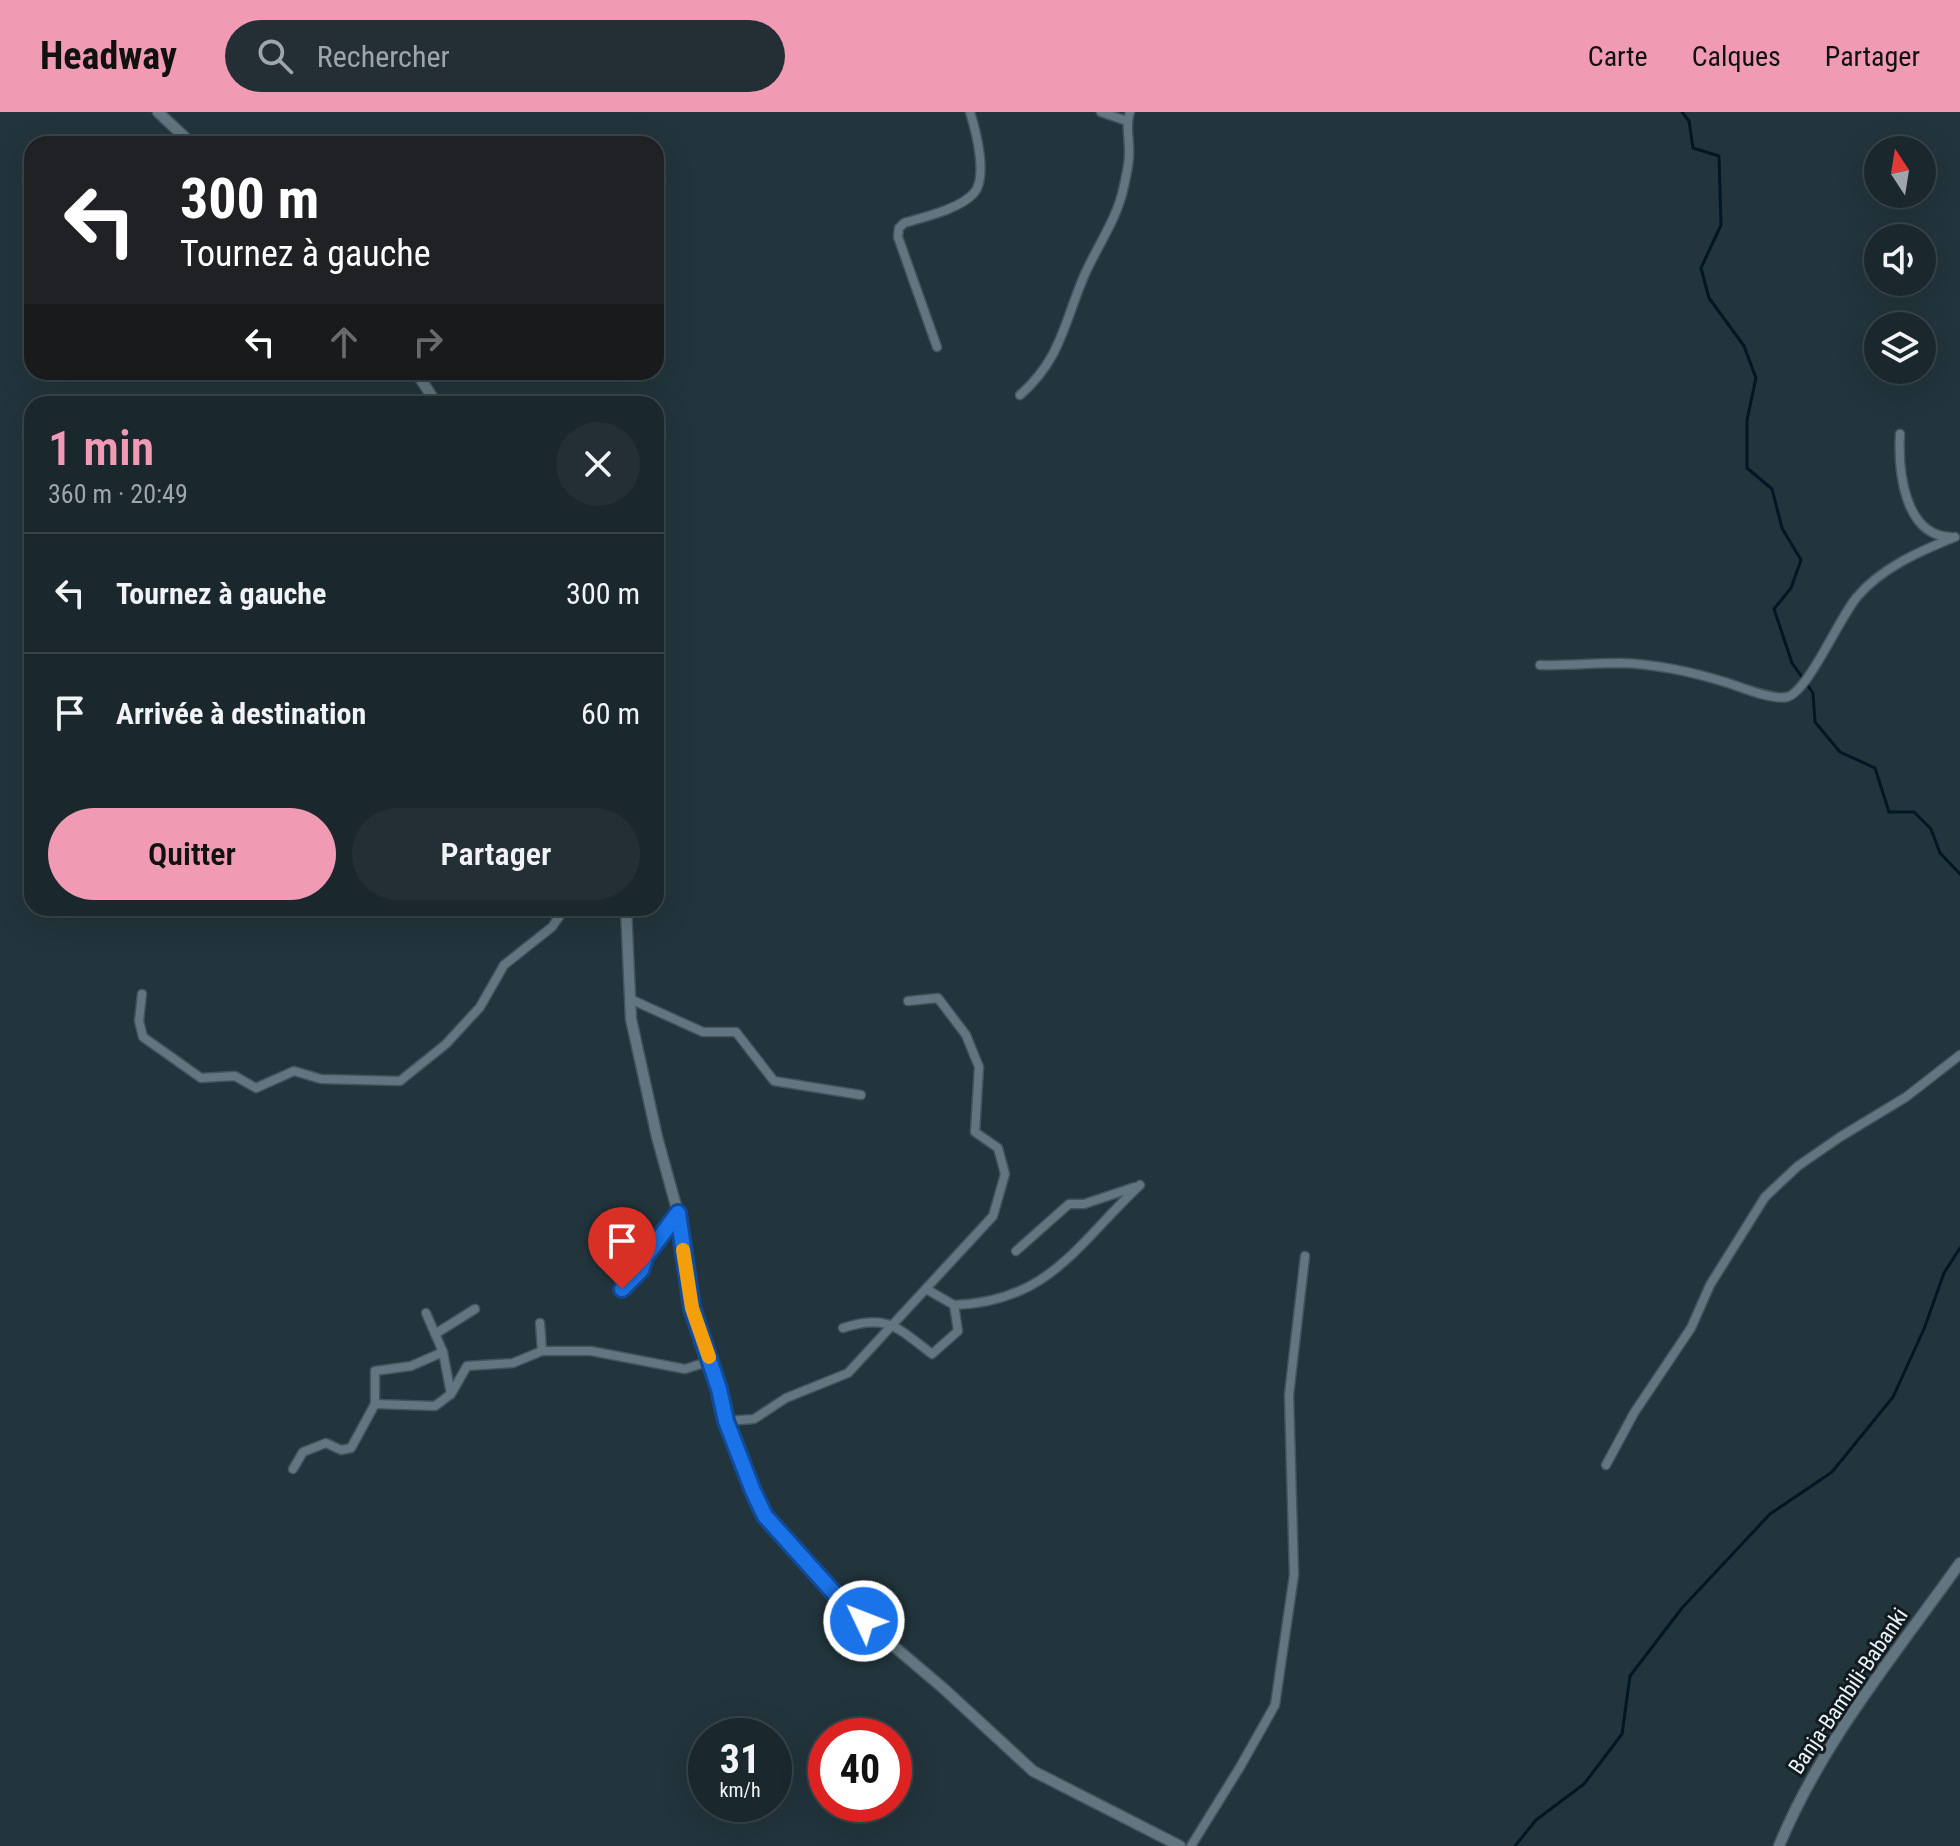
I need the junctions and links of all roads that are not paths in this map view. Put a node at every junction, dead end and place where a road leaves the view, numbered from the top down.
1 (158, 112) edge
2 (970, 112) edge
3 (1101, 112) edge
4 (1129, 116) edge
5 (184, 136) edge
6 (937, 347) dead end
7 (1020, 395) dead end
8 (1900, 434) dead end
9 (1957, 536) edge
10 (1540, 665) dead end
11 (560, 916) edge
12 (626, 916) edge
13 (142, 994) dead end
14 (630, 999) junction
15 (908, 1001) dead end
16 (1960, 1055) edge
17 (861, 1095) dead end
18 (678, 1213) junction
19 (1016, 1251) dead end
20 (1305, 1256) dead end
21 (622, 1289) dead end
22 (926, 1289) junction
23 (954, 1305) junction
24 (475, 1309) dead end
25 (426, 1313) dead end
26 (540, 1323) dead end
27 (894, 1325) junction
28 (843, 1328) dead end
29 (435, 1334) junction
30 (542, 1351) junction
31 (443, 1352) junction
32 (710, 1361) junction
33 (451, 1394) junction
34 (375, 1404) junction
35 (726, 1421) junction
36 (1606, 1465) dead end
37 (293, 1469) dead end
38 (1960, 1563) edge
39 (1180, 1846) edge
40 (1191, 1846) edge
41 (1779, 1846) edge

1 - 5 street
2 - 6 street
3 - 4 street
4 - 7 street
8 - 9 street
9 - 10 street
11 - 13 street
12 - 14 street
14 - 17 street
14 - 18 street
15 - 22 street
16 - 36 street
18 - 21 street
18 - 32 street
19 - 23 street
20 - 40 street
22 - 23 street
22 - 27 street
23 - 27 street
24 - 29 street
25 - 29 street
26 - 30 street
27 - 28 street
27 - 35 street
29 - 31 street
30 - 32 street
30 - 33 street
31 - 33 street
31 - 34 street
32 - 35 street
33 - 34 street
34 - 37 street
35 - 39 street
38 - 41 street, Banja-Bambili-Babanki

